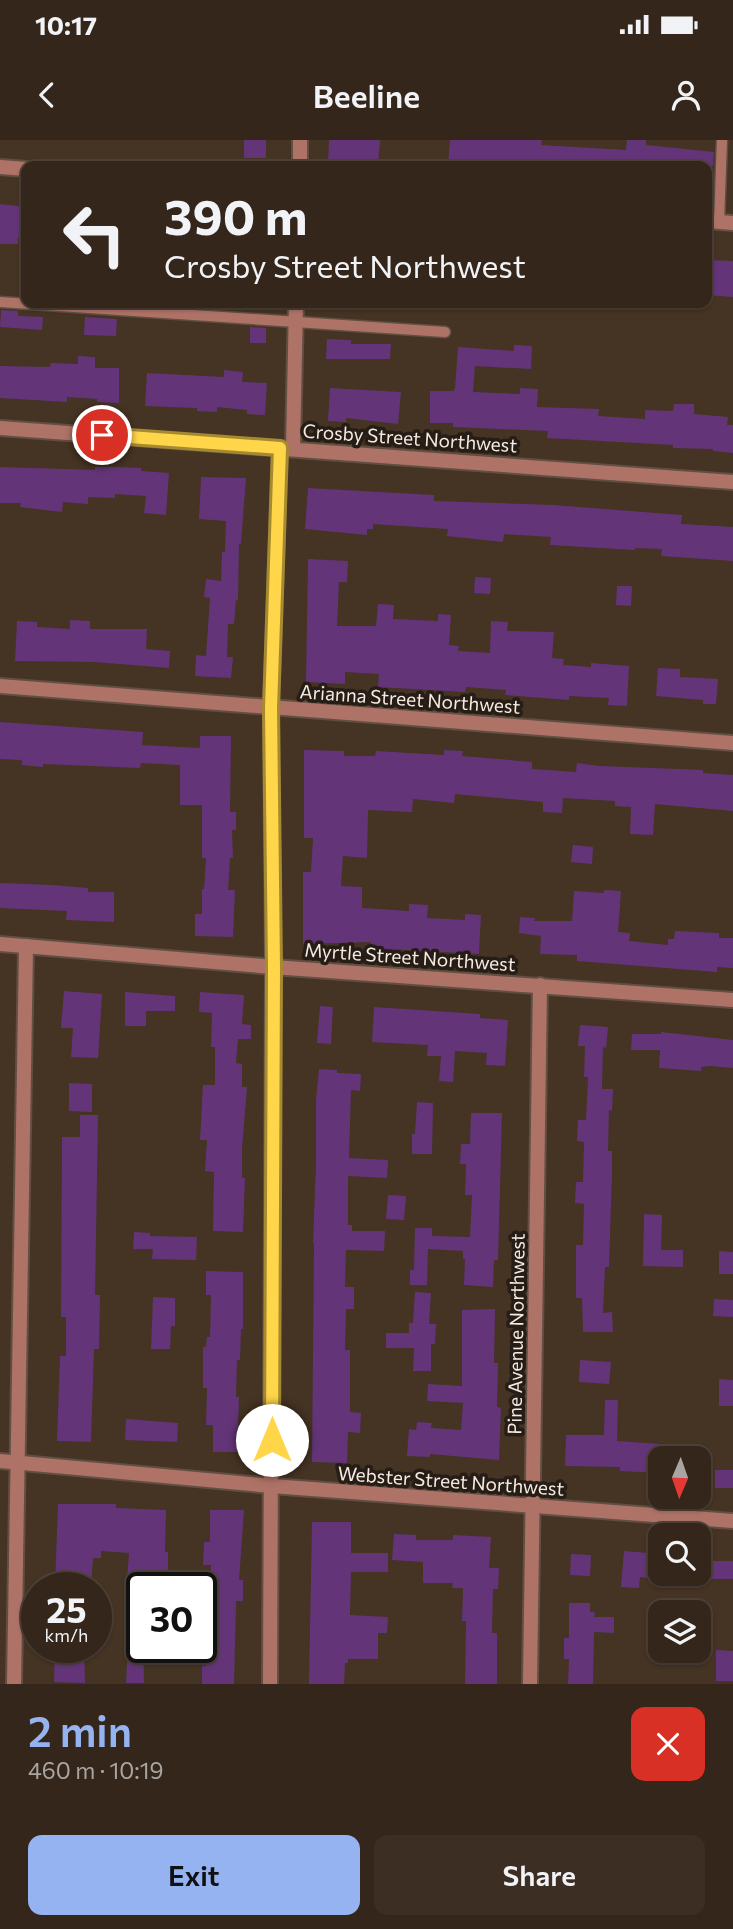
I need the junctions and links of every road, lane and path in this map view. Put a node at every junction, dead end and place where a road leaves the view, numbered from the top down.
1 (300, 140) edge
2 (722, 140) edge
3 (300, 161) edge
4 (0, 167) edge
5 (21, 169) edge
6 (720, 222) edge
7 (0, 302) edge
8 (21, 303) edge
9 (93, 308) edge
10 (296, 308) edge
11 (296, 321) junction
12 (445, 332) dead end
13 (0, 428) edge
14 (287, 448) junction
15 (733, 482) edge
16 (0, 686) edge
17 (271, 708) junction
18 (733, 743) edge
19 (0, 944) edge
20 (26, 946) junction
21 (274, 967) junction
22 (540, 985) junction
23 (733, 1000) edge
24 (0, 1461) edge
25 (17, 1462) junction
26 (272, 1486) junction
27 (532, 1506) junction
28 (733, 1521) edge
29 (14, 1684) edge
30 (270, 1684) edge
31 (530, 1684) edge

1 - 3 street
2 - 6 lane
4 - 5 street
7 - 8 lane
9 - 11 lane
10 - 11 street
11 - 12 lane
11 - 14 street
13 - 14 street, Crosby Street Northwest
14 - 15 street, Crosby Street Northwest
14 - 17 street
16 - 17 street, Arianna Street Northwest
17 - 18 street, Arianna Street Northwest
17 - 21 street
19 - 20 street, Myrtle Street Northwest
20 - 21 street, Myrtle Street Northwest
20 - 25 street
21 - 22 street, Myrtle Street Northwest
21 - 26 street
22 - 23 street, Myrtle Street Northwest
22 - 27 street, Pine Avenue Northwest
24 - 25 street, Webster Street Northwest
25 - 26 street, Webster Street Northwest
25 - 29 street
26 - 27 street, Webster Street Northwest
26 - 30 street
27 - 28 street, Webster Street Northwest
27 - 31 street, Pine Avenue Northwest

